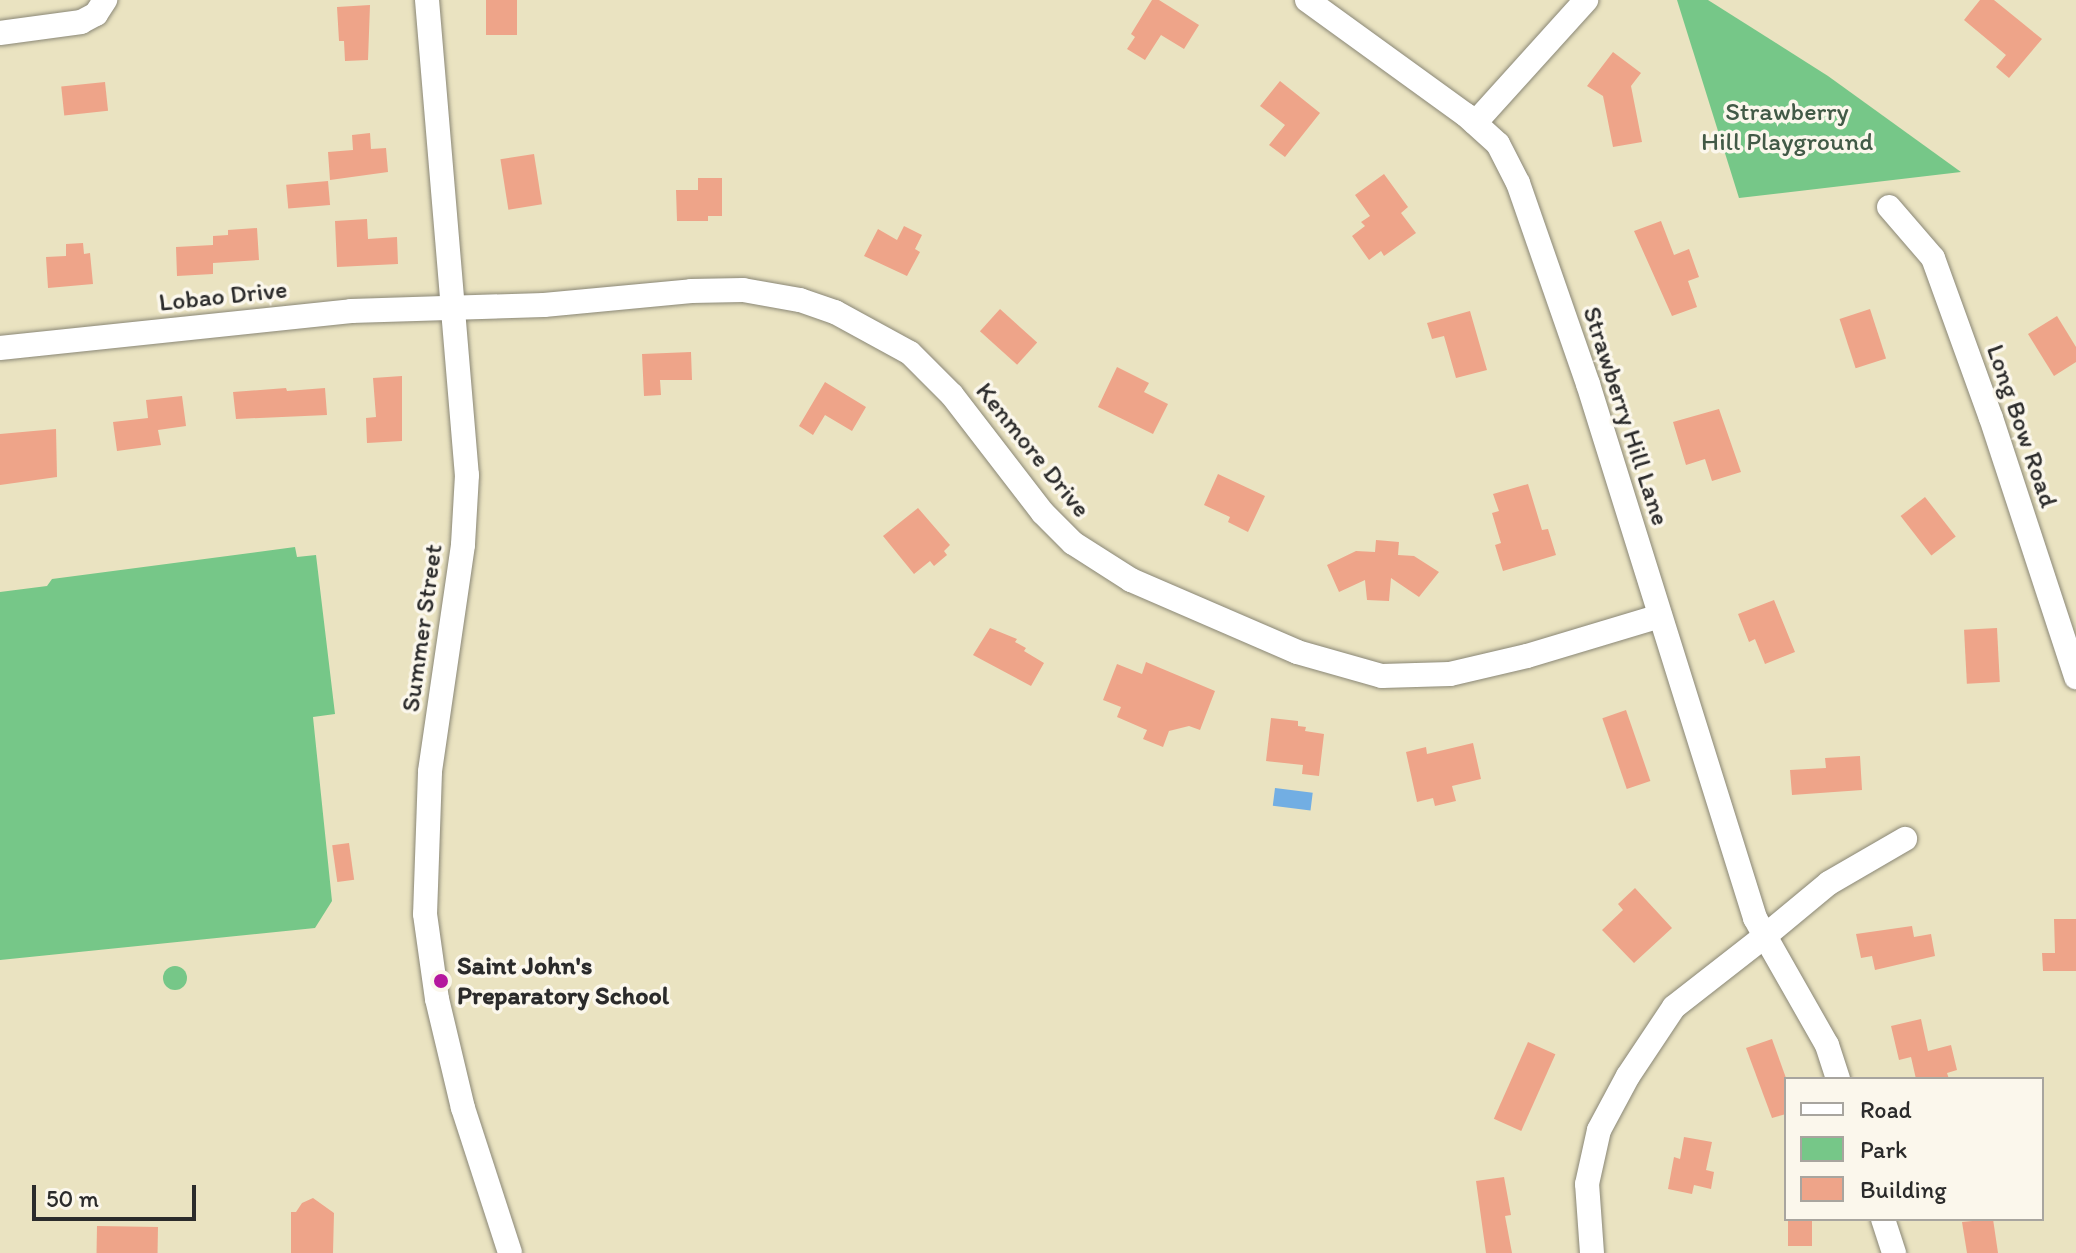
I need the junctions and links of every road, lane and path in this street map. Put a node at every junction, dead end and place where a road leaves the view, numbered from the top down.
1 (105, 0) edge
2 (427, 0) edge
3 (1307, 0) edge
4 (1586, 0) edge
5 (0, 33) edge
6 (1475, 123) junction
7 (1889, 207) dead end
8 (453, 308) junction
9 (0, 348) edge
10 (1660, 616) junction
11 (2076, 677) edge
12 (1905, 839) dead end
13 (1765, 936) junction
14 (1837, 1077) edge
15 (1884, 1221) edge
16 (510, 1253) edge
17 (1592, 1253) edge
18 (1894, 1253) edge

1 - 5 street
2 - 8 street, Summer Street
3 - 6 street, Strawberry Hill Lane
4 - 6 street
6 - 10 street, Strawberry Hill Lane
7 - 11 street, Long Bow Road
8 - 9 street, Lobao Drive
8 - 10 street, Kenmore Drive
8 - 16 street, Summer Street
10 - 13 street, Strawberry Hill Lane
12 - 13 street
13 - 14 street, Strawberry Hill Lane
13 - 17 street
15 - 18 street

